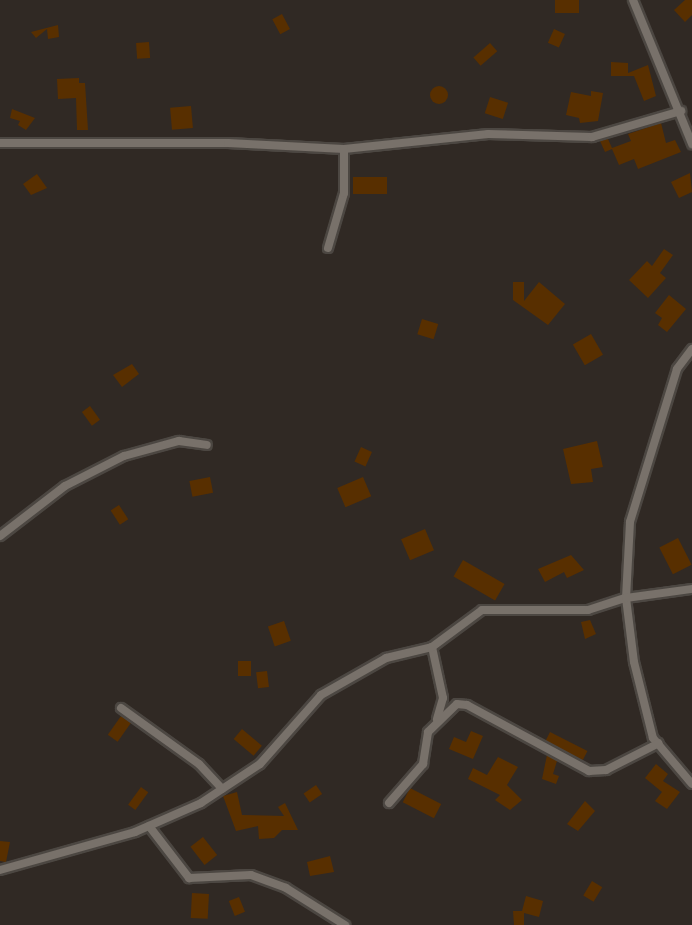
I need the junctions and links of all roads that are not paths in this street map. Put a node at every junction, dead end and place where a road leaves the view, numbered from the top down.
1 (633, 0) edge
2 (692, 110) edge
3 (681, 113) junction
4 (0, 143) edge
5 (692, 144) edge
6 (344, 149) junction
7 (328, 248) dead end
8 (692, 349) edge
9 (207, 445) dead end
10 (0, 536) edge
11 (692, 589) edge
12 (626, 597) junction
13 (432, 647) junction
14 (121, 708) dead end
15 (436, 722) junction
16 (659, 743) junction
17 (692, 784) edge
18 (222, 789) junction
19 (388, 803) dead end
20 (149, 826) junction
21 (0, 870) edge
22 (345, 925) edge

1 - 3 street
2 - 3 street
3 - 5 street
3 - 6 street
4 - 6 street
6 - 7 street
8 - 12 street
9 - 10 street
11 - 12 street
12 - 13 street
12 - 16 street
13 - 15 street
13 - 18 street
14 - 18 street
15 - 16 street
15 - 19 street
16 - 17 street
18 - 20 street
20 - 21 street
20 - 22 street

